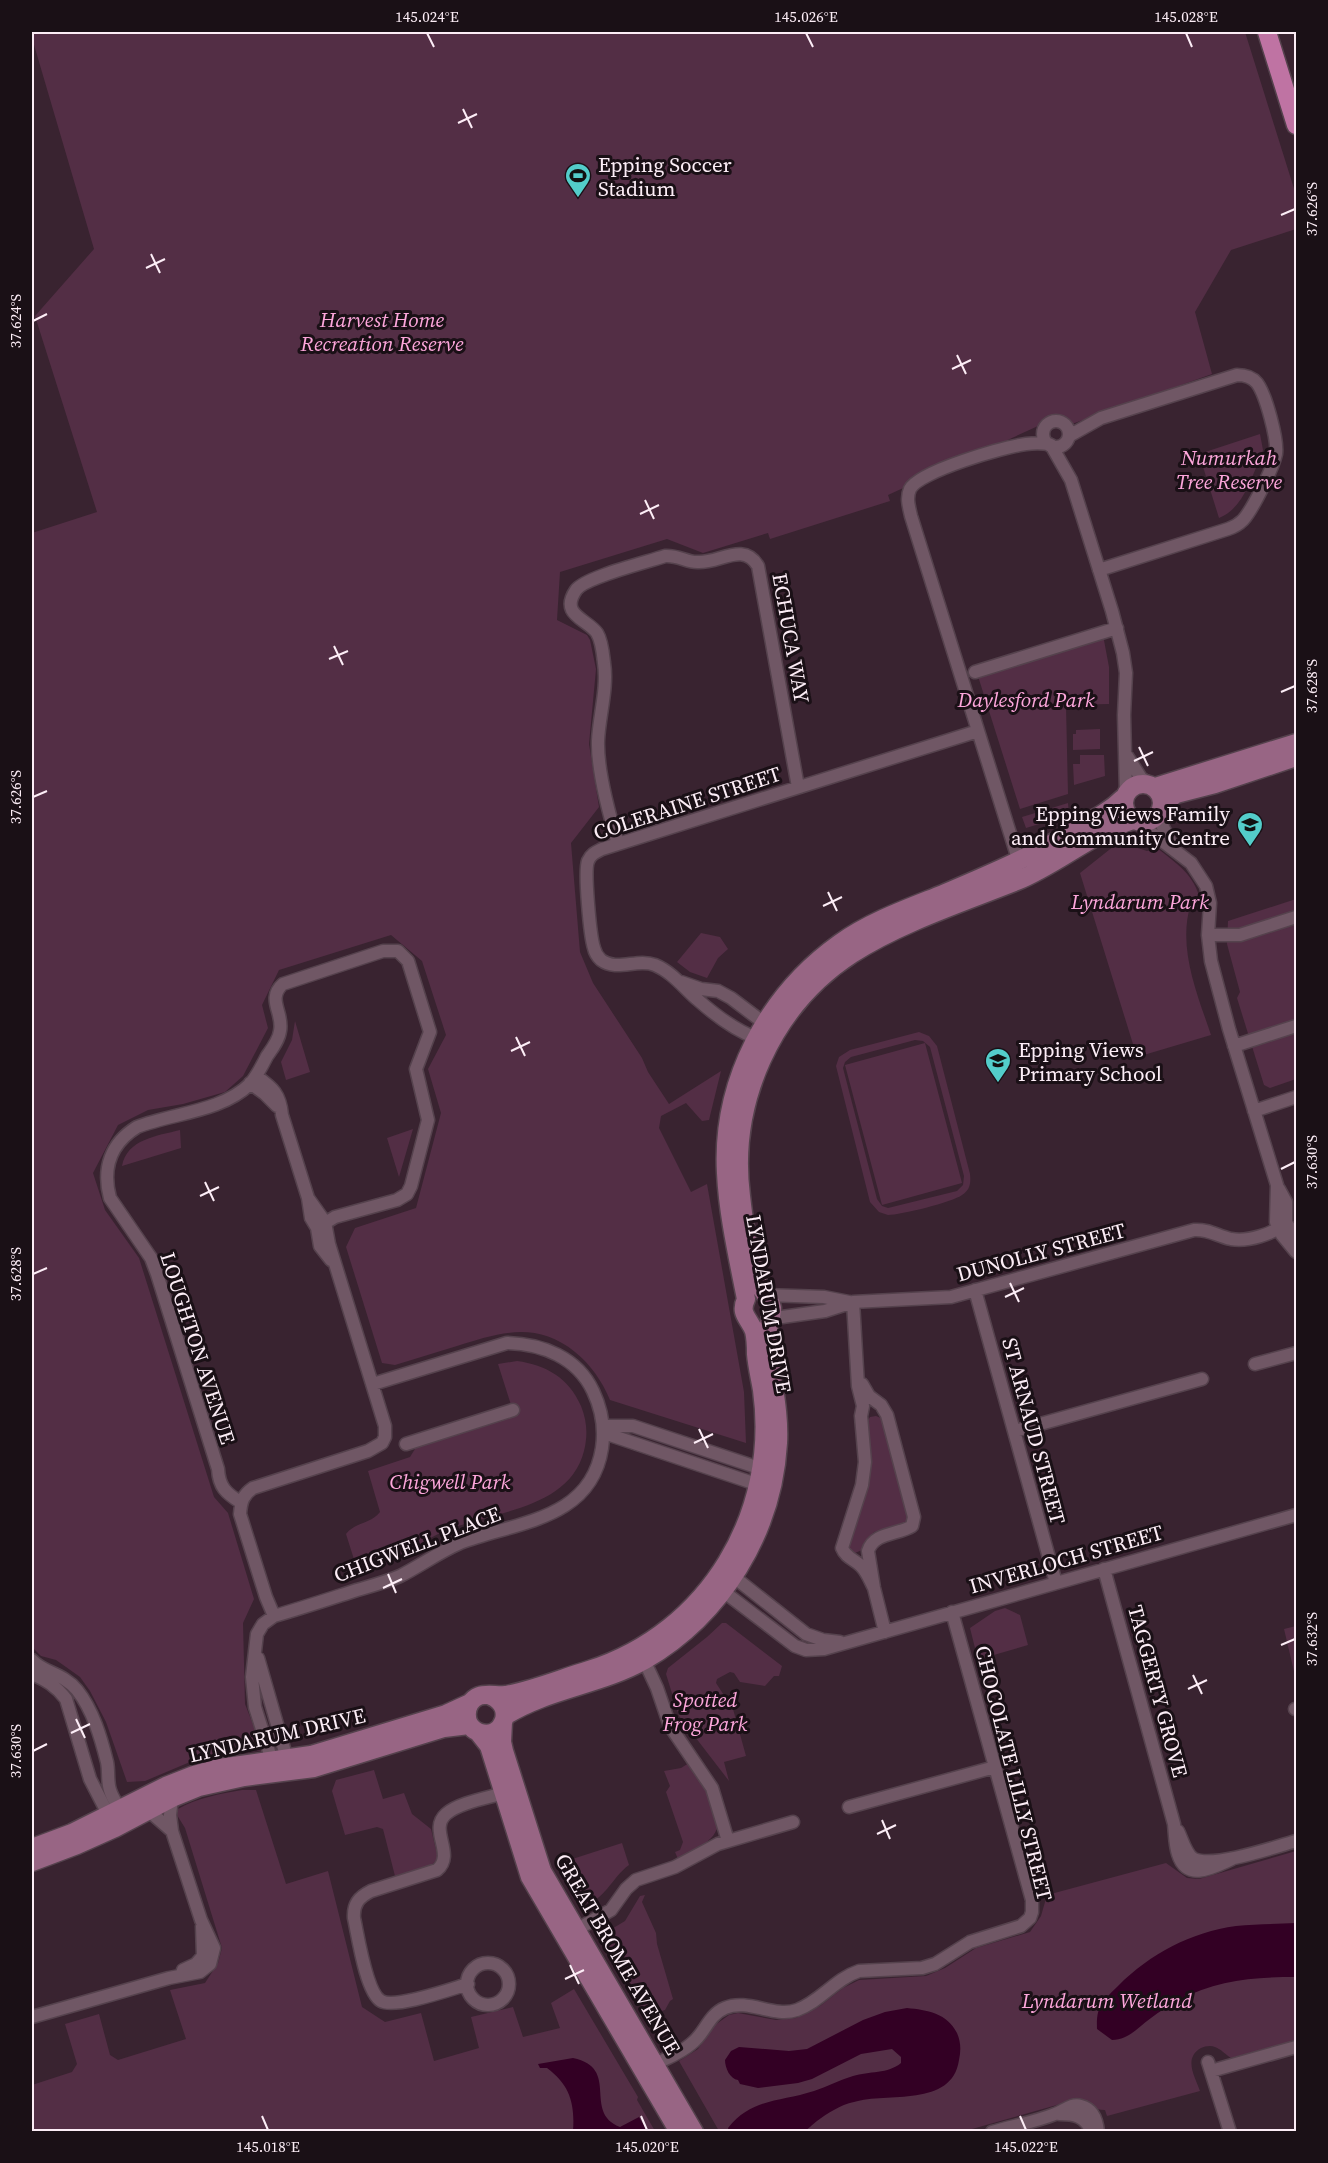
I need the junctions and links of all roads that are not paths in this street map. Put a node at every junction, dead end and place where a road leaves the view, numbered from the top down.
1 (1267, 32) edge
2 (1296, 125) edge
3 (1044, 429) junction
4 (1067, 433) junction
5 (1050, 445) junction
6 (1010, 447) junction
7 (1071, 480) junction
8 (1099, 570) junction
9 (1117, 628) junction
10 (975, 672) dead end
11 (978, 731) junction
12 (1296, 743) edge
13 (1126, 754) junction
14 (1296, 757) edge
15 (1153, 786) junction
16 (798, 787) junction
17 (1125, 796) junction
18 (1161, 808) junction
19 (1134, 820) junction
20 (618, 844) junction
21 (1177, 851) junction
22 (1019, 862) junction
23 (1296, 917) edge
24 (1208, 936) junction
25 (677, 981) junction
26 (1296, 1026) edge
27 (766, 1034) junction
28 (1234, 1046) junction
29 (253, 1080) junction
30 (1296, 1097) edge
31 (1254, 1111) junction
32 (1280, 1225) junction
33 (323, 1226) junction
34 (1296, 1236) edge
35 (1296, 1252) edge
36 (975, 1290) junction
37 (765, 1295) junction
38 (746, 1299) junction
39 (853, 1302) junction
40 (759, 1321) junction
41 (1296, 1353) edge
42 (1255, 1364) dead end
43 (858, 1374) junction
44 (1202, 1379) dead end
45 (373, 1384) junction
46 (513, 1410) dead end
47 (887, 1415) junction
48 (861, 1422) junction
49 (604, 1429) junction
50 (1015, 1431) junction
51 (406, 1444) dead end
52 (767, 1479) junction
53 (242, 1498) junction
54 (1296, 1515) edge
55 (869, 1548) junction
56 (844, 1554) junction
57 (1104, 1569) junction
58 (723, 1580) junction
59 (1056, 1583) junction
60 (874, 1588) junction
61 (952, 1612) junction
62 (274, 1616) junction
63 (885, 1632) junction
64 (640, 1654) junction
65 (32, 1666) edge
66 (491, 1696) junction
67 (470, 1703) junction
68 (504, 1719) junction
69 (474, 1728) junction
70 (282, 1766) junction
71 (995, 1767) junction
72 (197, 1781) junction
73 (510, 1791) junction
74 (172, 1798) junction
75 (849, 1807) dead end
76 (148, 1810) junction
77 (117, 1819) junction
78 (794, 1822) dead end
79 (172, 1831) junction
80 (728, 1841) junction
81 (1296, 1841) edge
82 (32, 1848) edge
83 (32, 1862) edge
84 (570, 1933) junction
85 (468, 1984) dead end
86 (32, 2017) edge
87 (1296, 2047) edge
88 (649, 2068) junction
89 (1055, 2114) junction
90 (679, 2132) edge
91 (694, 2132) edge
92 (992, 2132) edge
93 (1092, 2132) edge
94 (1098, 2132) edge
95 (1230, 2132) edge

1 - 2 main road
3 - 4 street
3 - 5 street
3 - 6 street
4 - 5 street
4 - 7 street
4 - 8 street
5 - 6 street
5 - 7 street
6 - 11 street
7 - 8 street
8 - 9 street
9 - 10 street
9 - 13 street
11 - 16 street, COLERAINE STREET
11 - 22 street
12 - 15 street
13 - 15 street
13 - 17 street
14 - 18 street
15 - 17 street
15 - 18 street
16 - 20 street, COLERAINE STREET
16 - 20 street, ECHUCA WAY
17 - 19 street
17 - 22 street, LYNDARUM DRIVE
18 - 19 street
18 - 21 street
19 - 21 street
19 - 27 street, LYNDARUM DRIVE
20 - 25 street, COLERAINE STREET
21 - 24 street
22 - 27 street, LYNDARUM DRIVE
23 - 24 street
24 - 28 street
25 - 27 street, COLERAINE STREET
25 - 27 street, COLERAINE STREET
26 - 28 street
27 - 37 street, LYNDARUM DRIVE
27 - 38 street, LYNDARUM DRIVE
28 - 31 street
29 - 33 street
29 - 33 street, LOUGHTON AVENUE
29 - 53 street, LOUGHTON AVENUE
30 - 31 street
31 - 32 street
32 - 34 street
32 - 35 street
32 - 36 street, DUNOLLY STREET
33 - 45 street
36 - 39 street, DUNOLLY STREET
36 - 50 street, ST ARNAUD STREET
37 - 38 street
37 - 39 street, DUNOLLY STREET
37 - 40 street, LYNDARUM DRIVE
38 - 40 street, LYNDARUM DRIVE
39 - 40 street, DUNOLLY STREET
39 - 43 street
40 - 52 street, LYNDARUM DRIVE
41 - 42 street
43 - 47 street
43 - 48 street
44 - 50 street
45 - 49 street, CHIGWELL PLACE
45 - 53 street
46 - 51 street
47 - 48 street
47 - 55 street
48 - 56 street
49 - 52 street
49 - 62 street, CHIGWELL PLACE
50 - 59 street, ST ARNAUD STREET
52 - 58 street, LYNDARUM DRIVE
53 - 62 street
54 - 57 street, INVERLOCH STREET
55 - 56 street
55 - 60 street
56 - 60 street
57 - 59 street, INVERLOCH STREET
57 - 81 street, TAGGERTY GROVE
58 - 63 street, INVERLOCH STREET
58 - 64 street, LYNDARUM DRIVE
59 - 61 street, INVERLOCH STREET
60 - 63 street
61 - 63 street, INVERLOCH STREET
61 - 71 street, CHOCOLATE LILLY STREET
62 - 70 street
64 - 66 street, LYNDARUM DRIVE
64 - 68 street, LYNDARUM DRIVE
64 - 80 street
65 - 77 street
65 - 77 street
66 - 67 street
66 - 68 street
67 - 69 street
67 - 70 street, LYNDARUM DRIVE
68 - 69 street
68 - 73 street, GREAT BROME AVENUE
69 - 70 street, LYNDARUM DRIVE
69 - 73 street, GREAT BROME AVENUE
70 - 72 street, LYNDARUM DRIVE
71 - 75 street
71 - 88 street, CHOCOLATE LILLY STREET
72 - 74 street, LYNDARUM DRIVE
72 - 77 street, LYNDARUM DRIVE
73 - 84 street, GREAT BROME AVENUE
73 - 85 street
74 - 76 street, LYNDARUM DRIVE
74 - 79 street
76 - 77 street, LYNDARUM DRIVE
76 - 79 street
77 - 82 street, LYNDARUM DRIVE
77 - 83 street, LYNDARUM DRIVE
78 - 80 street
79 - 86 street
80 - 84 street
84 - 88 street, GREAT BROME AVENUE
87 - 95 street
88 - 90 street, GREAT BROME AVENUE
88 - 91 street, GREAT BROME AVENUE
89 - 92 street
89 - 93 street
89 - 94 street

